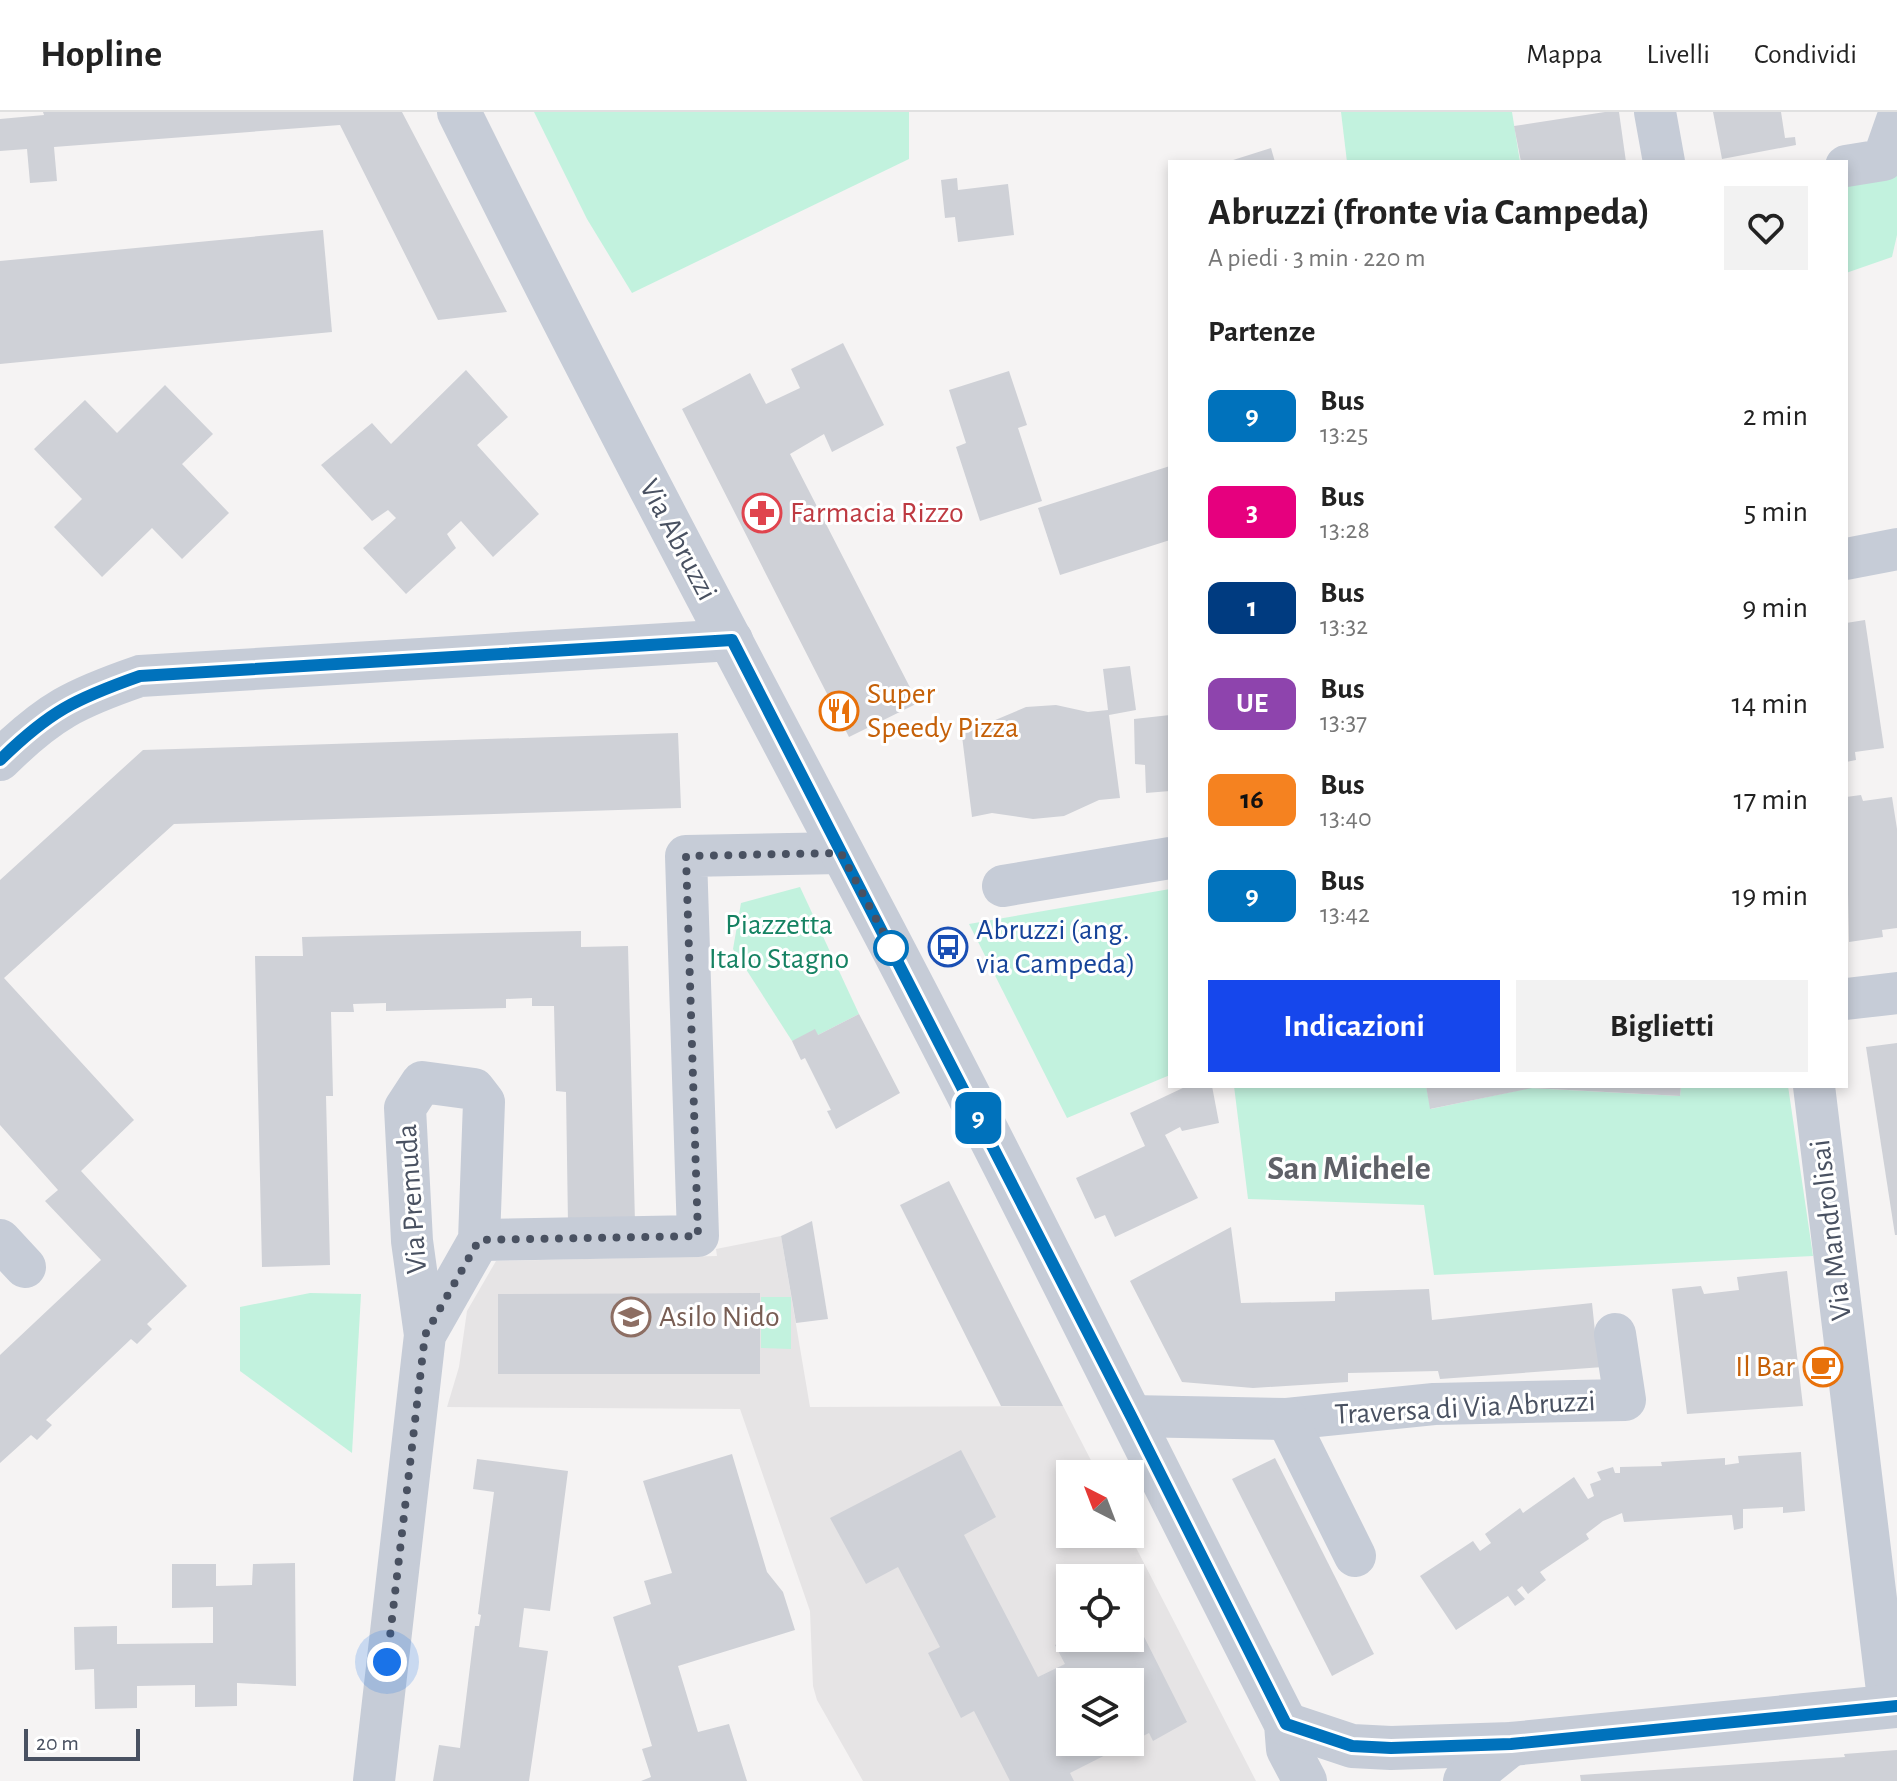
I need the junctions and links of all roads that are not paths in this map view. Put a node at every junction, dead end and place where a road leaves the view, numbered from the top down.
1 (459, 112) edge
2 (1655, 112) edge
3 (1897, 120) edge
4 (1664, 160) edge
5 (1848, 166) edge
6 (1897, 549) edge
7 (1848, 559) edge
8 (732, 640) junction
9 (0, 760) edge
10 (841, 853) junction
11 (1168, 858) edge
12 (1003, 886) dead end
13 (1897, 993) edge
14 (1848, 999) edge
15 (1814, 1088) edge
16 (479, 1240) junction
17 (1615, 1334) dead end
18 (425, 1335) junction
19 (1131, 1416) junction
20 (1287, 1419) junction
21 (1355, 1556) dead end
22 (1893, 1706) edge
23 (1286, 1724) junction
24 (1511, 1744) junction
25 (374, 1781) edge
26 (1305, 1781) edge
27 (1465, 1781) edge

1 - 8 street, Via Abruzzi
2 - 4 street
3 - 5 street
6 - 7 street
8 - 9 street
8 - 10 street, Via Abruzzi
10 - 16 street
10 - 19 street, Via Abruzzi
11 - 12 street
13 - 14 street
15 - 22 street, Via Mandrolisai
16 - 18 street, Via Premuda
16 - 18 street, Via Premuda
17 - 20 street, Traversa di Via Abruzzi
18 - 25 street, Via Premuda
19 - 20 street, Traversa di Via Abruzzi
19 - 23 street, Via Abruzzi
20 - 21 street, Traversa di Via Abruzzi
22 - 24 street
23 - 24 street
23 - 26 street, Via Abruzzi
24 - 27 street

